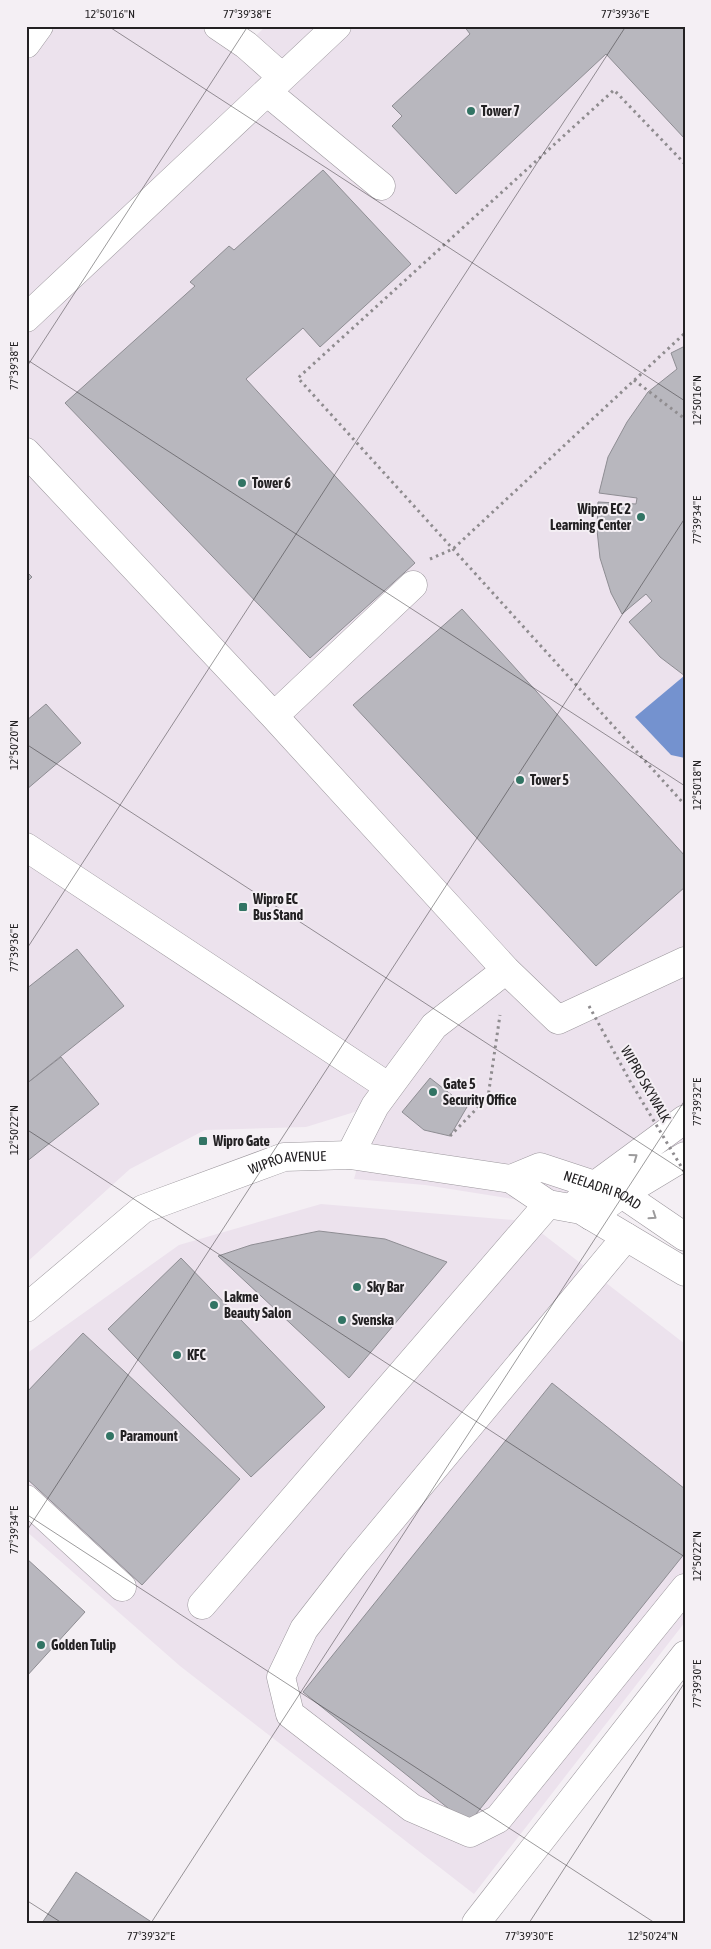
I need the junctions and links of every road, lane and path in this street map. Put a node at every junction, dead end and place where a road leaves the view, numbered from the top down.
1 (39, 26) edge
2 (218, 26) edge
3 (337, 26) edge
4 (26, 44) edge
5 (275, 85) junction
6 (685, 164) edge
7 (381, 186) dead end
8 (26, 318) edge
9 (685, 332) edge
10 (634, 380) junction
11 (685, 419) edge
12 (26, 452) edge
13 (453, 549) junction
14 (426, 560) dead end
15 (413, 585) dead end
16 (274, 716) junction
17 (685, 805) edge
18 (26, 847) edge
19 (685, 961) edge
20 (506, 970) junction
21 (589, 1006) junction
22 (389, 1086) junction
23 (685, 1119) edge
24 (450, 1136) dead end
25 (350, 1155) junction
26 (685, 1156) edge
27 (685, 1173) edge
28 (511, 1179) junction
29 (594, 1186) junction
30 (622, 1194) junction
31 (573, 1210) junction
32 (626, 1237) junction
33 (685, 1237) edge
34 (685, 1272) edge
35 (26, 1308) edge
36 (26, 1499) edge
37 (122, 1587) dead end
38 (685, 1588) edge
39 (202, 1605) dead end
40 (685, 1656) edge
41 (476, 1923) edge

1 - 4 main road
2 - 5 main road
3 - 5 main road
5 - 7 main road
5 - 8 main road
6 - 13 path
9 - 10 path
10 - 11 path
10 - 13 path
12 - 16 main road
13 - 14 path
13 - 17 path
15 - 16 main road
16 - 20 main road
18 - 22 main road
19 - 21 main road
20 - 21 main road
20 - 22 main road
20 - 24 path
21 - 27 path, WIPRO SKYWALK, bridge
22 - 25 main road
29 -> 23 main road
25 - 28 main road, WIPRO AVENUE
25 - 35 main road, WIPRO AVENUE
26 - 30 main road
28 - 29 main road, NEELADRI ROAD
28 - 31 main road, WIPRO AVENUE
29 - 30 main road, NEELADRI ROAD
29 - 31 main road
30 - 31 main road
30 -> 33 main road, NEELADRI ROAD
31 - 32 main road, NEELADRI ROAD
31 - 39 main road
32 - 34 main road, NEELADRI ROAD
32 - 38 main road
36 - 37 main road
40 - 41 main road

